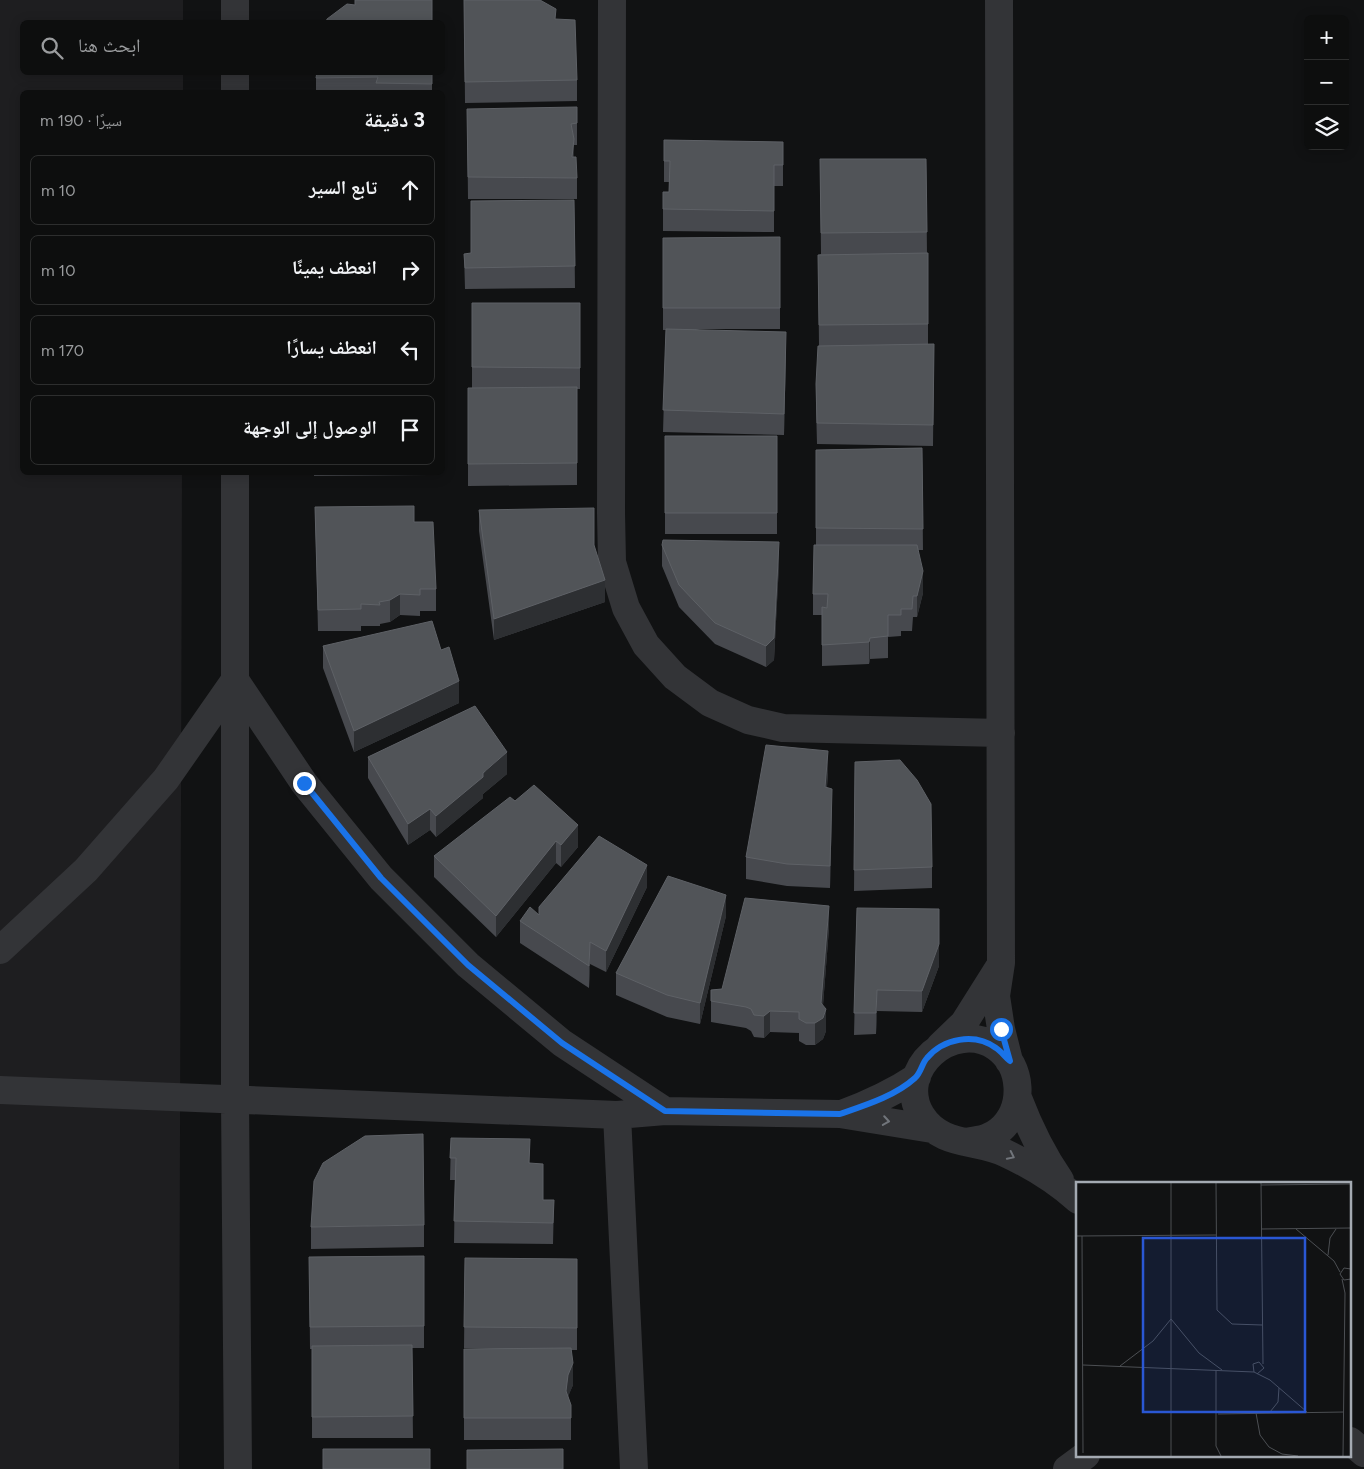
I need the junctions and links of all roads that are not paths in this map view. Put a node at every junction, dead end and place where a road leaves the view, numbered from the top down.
1 (235, 0) edge
2 (612, 0) edge
3 (999, 0) edge
4 (235, 20) edge
5 (235, 75) edge
6 (235, 90) edge
7 (235, 475) edge
8 (235, 680) junction
9 (1001, 733) junction
10 (0, 950) edge
11 (1001, 963) junction
12 (940, 1046) junction
13 (1010, 1061) junction
14 (917, 1077) junction
15 (0, 1090) edge
16 (1018, 1098) junction
17 (234, 1099) junction
18 (665, 1111) junction
19 (840, 1114) junction
20 (617, 1115) junction
21 (932, 1129) junction
22 (965, 1142) junction
23 (1073, 1196) edge
24 (1352, 1443) edge
25 (1364, 1453) edge
26 (1085, 1456) edge
27 (238, 1469) edge
28 (634, 1469) edge
29 (1067, 1469) edge

1 - 4 street
2 - 9 street
3 - 9 street
5 - 6 street
7 - 8 street
8 - 10 street
8 - 17 street
8 - 18 street
9 - 11 street
11 - 12 street
11 - 13 street
12 - 13 street
12 - 14 street
13 - 16 street
14 - 19 street
14 - 21 street
15 - 17 street
16 - 22 street
16 - 23 street
17 - 20 street
17 - 27 street
18 - 19 street
18 - 20 street
19 -> 21 street
20 - 28 street
21 - 22 street
22 -> 23 street
24 - 25 street
26 - 29 street

